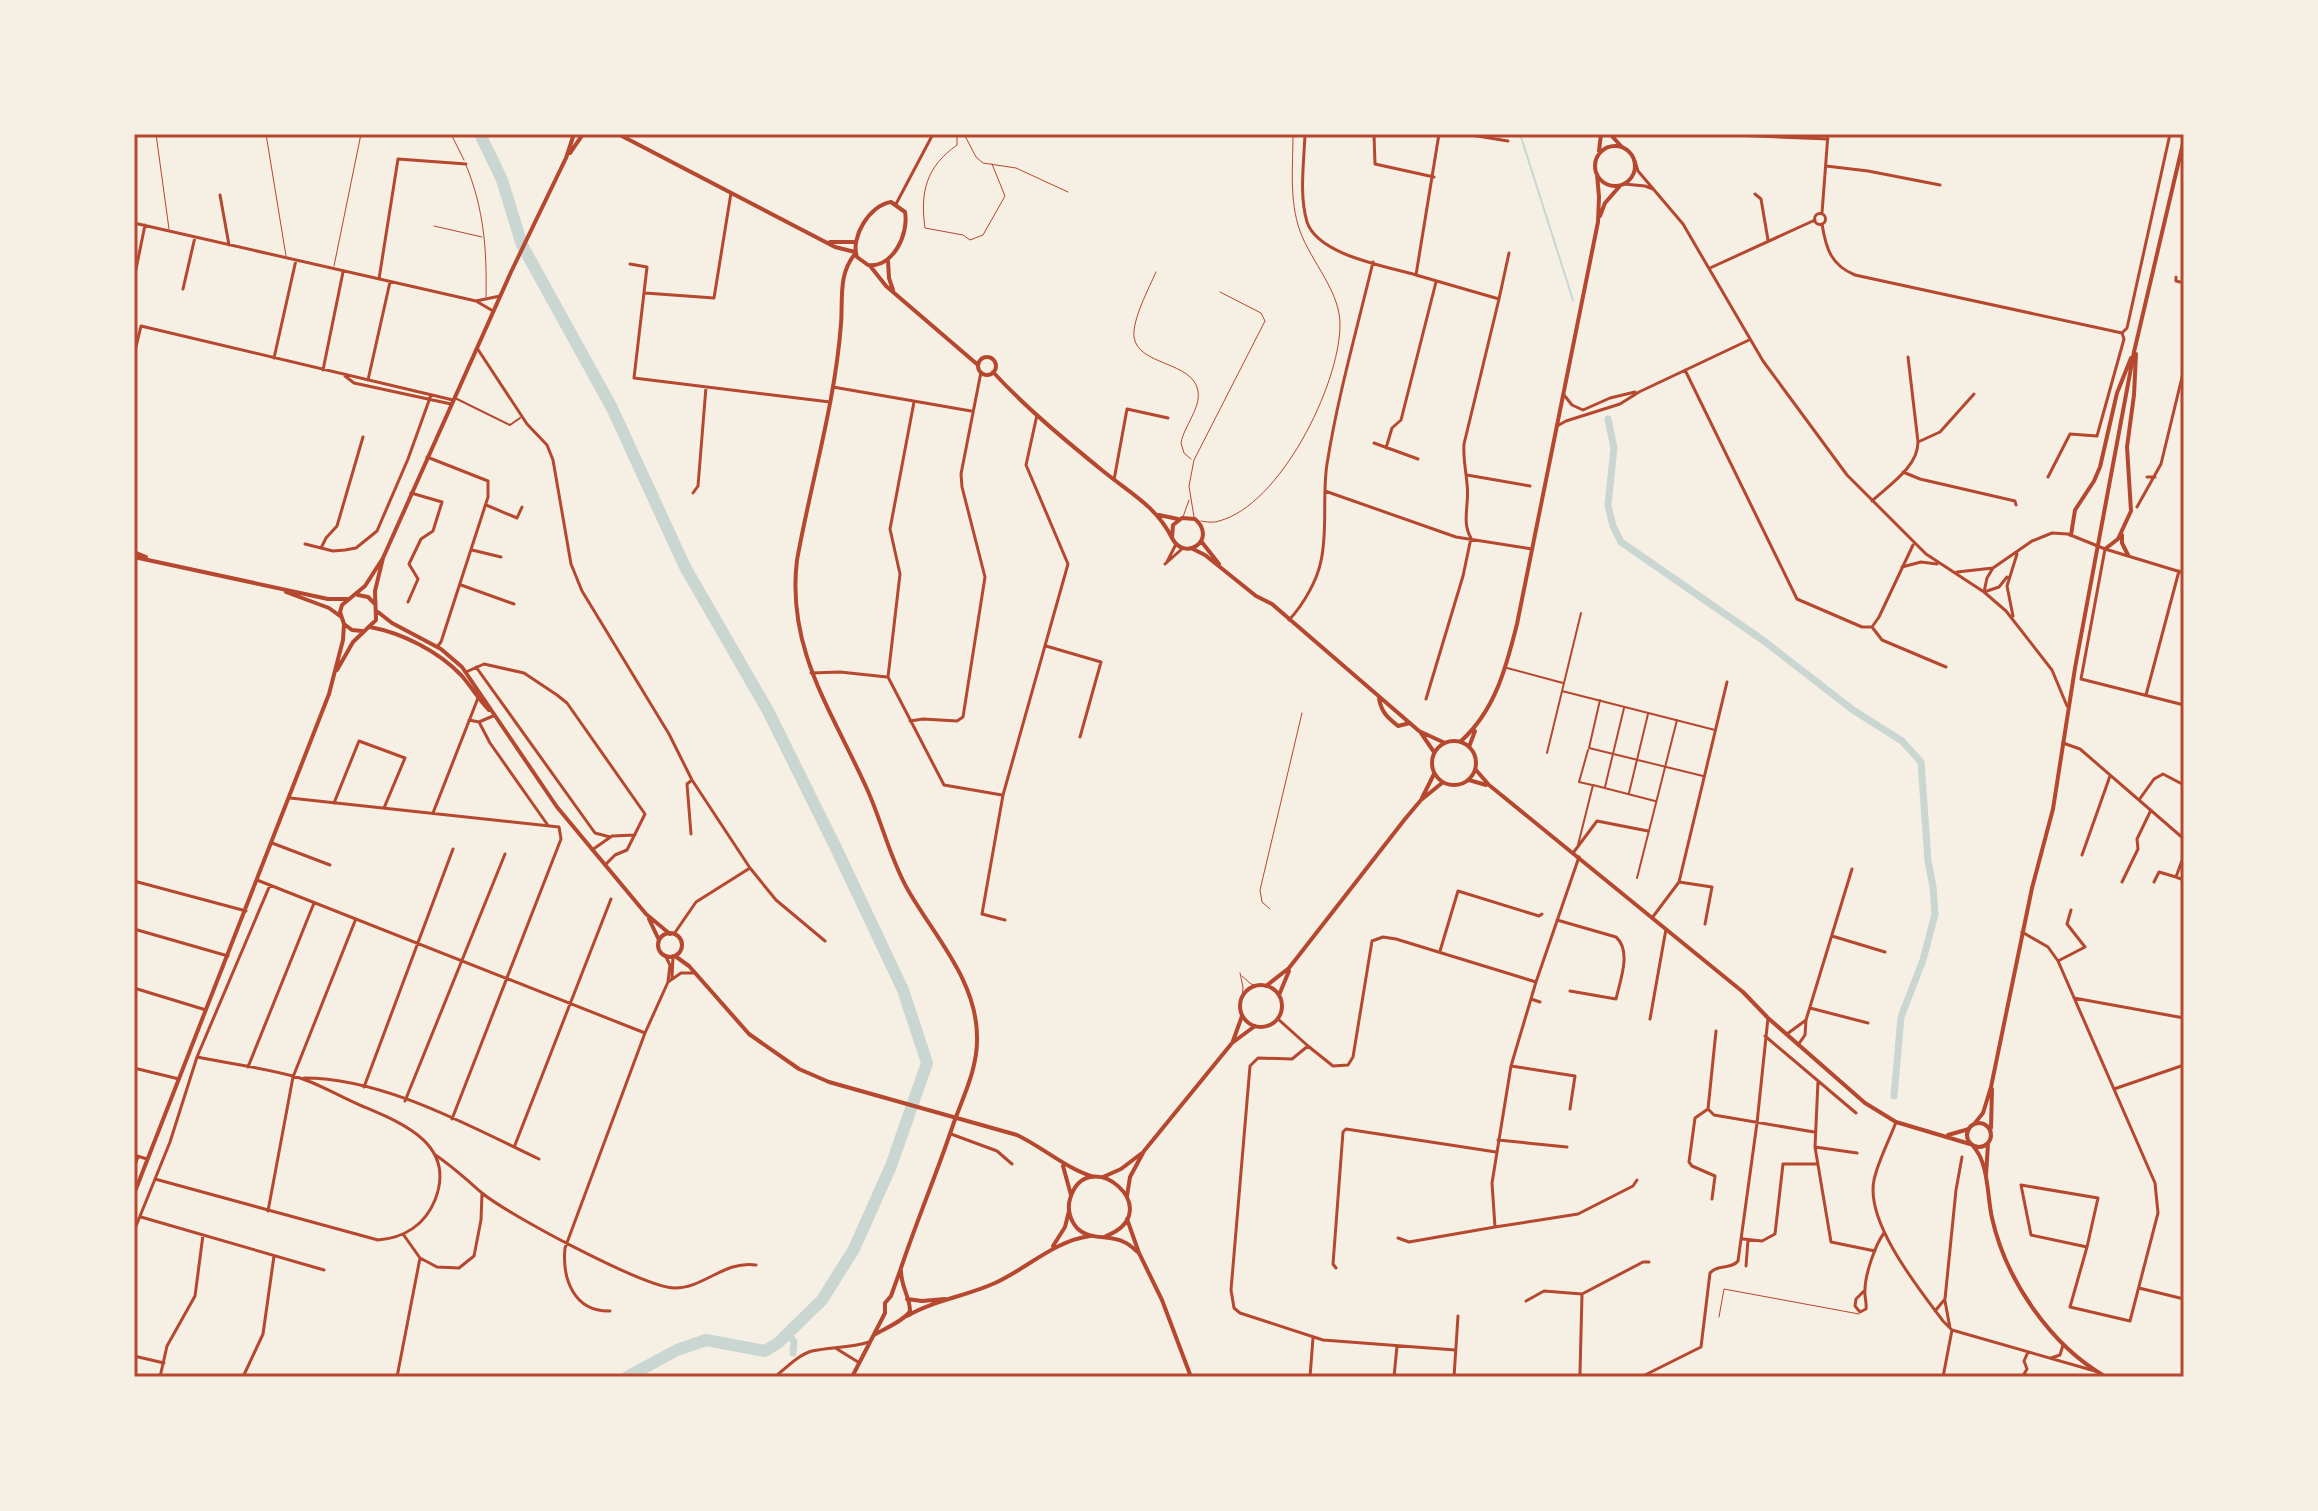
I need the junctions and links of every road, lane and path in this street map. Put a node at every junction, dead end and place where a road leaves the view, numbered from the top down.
1 (156, 134) edge
2 (266, 134) edge
3 (361, 134) edge
4 (451, 134) edge
5 (574, 134) edge
6 (583, 134) edge
7 (618, 134) edge
8 (933, 134) edge
9 (957, 134) edge
10 (964, 134) edge
11 (1293, 134) edge
12 (1305, 134) edge
13 (1374, 134) edge
14 (1439, 134) edge
15 (1465, 134) edge
16 (1601, 134) edge
17 (1610, 134) edge
18 (1709, 134) edge
19 (2163, 134) edge
20 (2170, 135) edge
21 (1828, 137) edge
22 (2184, 139) edge
23 (1508, 141) dead end
24 (1626, 150) junction
25 (1597, 156) junction
26 (566, 158) junction
27 (1635, 161) junction
28 (466, 164) junction
29 (992, 164) junction
30 (1826, 166) junction
31 (1597, 174) junction
32 (1434, 177) junction
33 (1622, 185) junction
34 (1940, 185) dead end
35 (1657, 191) junction
36 (1068, 192) dead end
37 (731, 193) junction
38 (1755, 194) dead end
39 (220, 195) dead end
40 (896, 204) junction
41 (1822, 213) junction
42 (1815, 220) junction
43 (1598, 222) junction
44 (134, 223) edge
45 (1822, 224) junction
46 (145, 225) junction
47 (434, 226) dead end
48 (170, 231) junction
49 (195, 237) junction
50 (485, 238) junction
51 (1768, 240) junction
52 (828, 242) junction
53 (855, 242) junction
54 (229, 245) junction
55 (855, 253) junction
56 (1509, 253) dead end
57 (286, 258) junction
58 (296, 260) junction
59 (888, 261) junction
60 (1373, 262) junction
61 (862, 263) junction
62 (630, 264) dead end
63 (870, 266) junction
64 (845, 268) junction
65 (1710, 268) junction
66 (334, 269) junction
67 (343, 271) junction
68 (1156, 272) dead end
69 (1416, 275) junction
70 (2176, 277) dead end
71 (134, 279) edge
72 (379, 280) junction
73 (390, 282) junction
74 (1436, 282) junction
75 (2184, 283) edge
76 (183, 289) dead end
77 (1220, 292) dead end
78 (644, 293) junction
79 (894, 293) junction
80 (500, 296) junction
81 (486, 298) junction
82 (1499, 299) junction
83 (476, 301) junction
84 (493, 311) junction
85 (2122, 333) junction
86 (1749, 340) junction
87 (2136, 341) junction
88 (477, 348) junction
89 (2134, 352) junction
90 (134, 355) edge
91 (1908, 357) dead end
92 (274, 358) junction
93 (978, 365) junction
94 (2184, 369) edge
95 (323, 370) junction
96 (1685, 370) junction
97 (981, 372) junction
98 (993, 372) junction
99 (342, 374) junction
100 (368, 380) junction
101 (706, 387) junction
102 (833, 387) junction
103 (1639, 392) junction
104 (1563, 393) junction
105 (1974, 394) dead end
106 (430, 397) junction
107 (453, 400) junction
108 (830, 402) junction
109 (914, 402) junction
110 (972, 411) junction
111 (1037, 415) junction
112 (522, 416) junction
113 (1168, 418) dead end
114 (1557, 426) junction
115 (363, 437) dead end
116 (1918, 442) junction
117 (1374, 443) dead end
118 (1386, 448) junction
119 (427, 457) junction
120 (1418, 459) dead end
121 (1194, 460) junction
122 (1903, 472) junction
123 (1465, 474) junction
124 (2048, 477) dead end
125 (2147, 477) dead end
126 (2155, 477) junction
127 (1114, 480) junction
128 (1530, 486) dead end
129 (1325, 491) junction
130 (411, 493) junction
131 (693, 493) dead end
132 (1190, 497) junction
133 (1872, 501) junction
134 (486, 505) junction
135 (2016, 505) dead end
136 (522, 507) dead end
137 (2137, 507) dead end
138 (1157, 514) junction
139 (1180, 518) junction
140 (1196, 520) junction
141 (2123, 531) junction
142 (2071, 535) junction
143 (1172, 537) junction
144 (1471, 538) junction
145 (1201, 541) junction
146 (305, 544) dead end
147 (1176, 544) junction
148 (1914, 544) junction
149 (321, 548) junction
150 (1183, 548) junction
151 (1191, 548) junction
152 (1532, 549) junction
153 (2105, 549) junction
154 (472, 550) junction
155 (2018, 552) junction
156 (134, 554) edge
157 (2128, 555) junction
158 (501, 557) dead end
159 (383, 558) junction
160 (1221, 566) junction
161 (1902, 567) junction
162 (1943, 567) junction
163 (1993, 568) junction
164 (1954, 572) junction
165 (2182, 572) edge
166 (2009, 575) junction
167 (461, 585) junction
168 (281, 590) junction
169 (1984, 592) junction
170 (356, 595) junction
171 (347, 599) junction
172 (408, 602) dead end
173 (374, 603) junction
174 (514, 604) dead end
175 (377, 610) junction
176 (1581, 613) dead end
177 (340, 616) junction
178 (1289, 620) junction
179 (2014, 620) junction
180 (344, 624) junction
181 (370, 627) junction
182 (1872, 627) junction
183 (362, 631) junction
184 (1046, 646) junction
185 (437, 647) junction
186 (476, 667) junction
187 (1506, 667) junction
188 (1946, 667) dead end
189 (336, 672) junction
190 (465, 672) junction
191 (811, 673) junction
192 (888, 677) junction
193 (1727, 682) dead end
194 (1564, 683) junction
195 (1562, 691) junction
196 (2146, 695) junction
197 (1379, 697) junction
198 (478, 698) junction
199 (1426, 699) dead end
200 (1600, 700) junction
201 (2184, 705) edge
202 (1624, 707) junction
203 (2068, 708) junction
204 (1302, 713) dead end
205 (1648, 713) junction
206 (493, 715) junction
207 (469, 720) junction
208 (1677, 720) junction
209 (910, 721) junction
210 (479, 722) junction
211 (1410, 723) junction
212 (1476, 728) junction
213 (1715, 730) junction
214 (1419, 731) junction
215 (1080, 737) dead end
216 (1460, 742) junction
217 (1445, 743) junction
218 (2063, 743) junction
219 (1469, 747) junction
220 (1589, 748) junction
221 (1435, 752) junction
222 (1547, 753) dead end
223 (1613, 755) junction
224 (1637, 760) junction
225 (1665, 767) junction
226 (1476, 770) junction
227 (1434, 773) junction
228 (1704, 776) junction
229 (2110, 776) junction
230 (692, 780) junction
231 (1469, 780) junction
232 (1442, 783) junction
233 (1489, 785) junction
234 (1593, 785) junction
235 (2184, 785) edge
236 (1605, 788) junction
237 (1628, 794) junction
238 (1003, 795) junction
239 (290, 798) junction
240 (1421, 800) junction
241 (2139, 800) junction
242 (1656, 801) junction
243 (334, 803) junction
244 (384, 808) junction
245 (2151, 810) junction
246 (433, 813) junction
247 (547, 824) junction
248 (1648, 831) junction
249 (691, 834) dead end
250 (635, 835) junction
251 (610, 837) junction
252 (2184, 839) edge
253 (272, 843) junction
254 (1577, 847) junction
255 (453, 849) dead end
256 (592, 850) junction
257 (1573, 853) junction
258 (505, 854) dead end
259 (2082, 855) dead end
260 (2184, 855) edge
261 (1579, 857) junction
262 (330, 865) dead end
263 (605, 865) junction
264 (750, 868) junction
265 (1852, 869) dead end
266 (2176, 877) junction
267 (1637, 878) dead end
268 (257, 880) junction
269 (2184, 880) edge
270 (134, 881) edge
271 (1679, 882) junction
272 (2122, 882) dead end
273 (2154, 882) dead end
274 (270, 885) junction
275 (611, 899) dead end
276 (314, 903) junction
277 (1270, 909) dead end
278 (2071, 910) dead end
279 (246, 911) junction
280 (646, 914) junction
281 (1542, 914) dead end
282 (1652, 918) junction
283 (355, 920) junction
284 (1005, 920) dead end
285 (1557, 920) junction
286 (1705, 924) dead end
287 (134, 929) edge
288 (1666, 929) junction
289 (2022, 932) junction
290 (672, 934) junction
291 (1832, 936) junction
292 (659, 941) junction
293 (825, 941) dead end
294 (418, 946) junction
295 (682, 947) junction
296 (1440, 951) junction
297 (1885, 952) dead end
298 (665, 955) junction
299 (228, 956) junction
300 (674, 956) junction
301 (2058, 961) junction
302 (462, 962) junction
303 (689, 966) junction
304 (1289, 968) junction
305 (695, 973) junction
306 (507, 979) junction
307 (670, 980) junction
308 (1536, 982) junction
309 (1263, 986) junction
310 (134, 988) edge
311 (1570, 991) dead end
312 (1279, 995) junction
313 (2074, 998) junction
314 (1242, 999) junction
315 (1531, 999) junction
316 (1540, 1002) dead end
317 (570, 1004) junction
318 (1810, 1008) junction
319 (206, 1010) junction
320 (1242, 1015) junction
321 (1768, 1018) junction
322 (2184, 1018) edge
323 (1278, 1019) junction
324 (1650, 1019) dead end
325 (1806, 1020) junction
326 (1868, 1023) dead end
327 (1255, 1026) junction
328 (1716, 1031) dead end
329 (645, 1033) junction
330 (1787, 1034) junction
331 (1765, 1036) junction
332 (1232, 1043) junction
333 (1798, 1045) junction
334 (1308, 1046) junction
335 (197, 1057) junction
336 (2184, 1065) edge
337 (1511, 1066) junction
338 (134, 1068) edge
339 (248, 1068) junction
340 (293, 1077) junction
341 (300, 1078) junction
342 (179, 1079) junction
343 (1818, 1081) junction
344 (364, 1087) junction
345 (1991, 1087) junction
346 (2114, 1089) junction
347 (405, 1101) junction
348 (1570, 1109) dead end
349 (1708, 1109) junction
350 (1856, 1113) dead end
351 (452, 1119) junction
352 (1896, 1122) junction
353 (1757, 1123) junction
354 (1975, 1123) junction
355 (1969, 1129) junction
356 (1815, 1132) junction
357 (1991, 1132) junction
358 (951, 1134) junction
359 (1946, 1136) junction
360 (1498, 1140) junction
361 (1988, 1143) junction
362 (515, 1145) junction
363 (1972, 1145) junction
364 (1567, 1147) dead end
365 (1815, 1147) junction
366 (1144, 1151) junction
367 (1496, 1152) junction
368 (1857, 1153) dead end
369 (434, 1154) junction
370 (136, 1156) edge
371 (1962, 1157) dead end
372 (147, 1159) junction
373 (539, 1159) dead end
374 (1012, 1164) dead end
375 (1062, 1164) junction
376 (1818, 1164) junction
377 (134, 1168) edge
378 (1094, 1177) junction
379 (1103, 1177) junction
380 (1986, 1178) junction
381 (155, 1179) junction
382 (1637, 1180) dead end
383 (482, 1193) junction
384 (134, 1194) edge
385 (1071, 1195) junction
386 (1127, 1196) junction
387 (1712, 1199) dead end
388 (268, 1211) junction
389 (1069, 1211) junction
390 (141, 1217) junction
391 (1127, 1219) junction
392 (1495, 1227) junction
393 (134, 1231) edge
394 (1884, 1233) junction
395 (403, 1234) junction
396 (203, 1235) junction
397 (1090, 1236) junction
398 (1106, 1236) junction
399 (1398, 1238) dead end
400 (1741, 1239) junction
401 (1748, 1240) junction
402 (569, 1242) junction
403 (2087, 1247) junction
404 (1052, 1248) junction
405 (1875, 1251) junction
406 (1139, 1253) junction
407 (274, 1256) junction
408 (420, 1258) junction
409 (1649, 1262) dead end
410 (756, 1265) dead end
411 (1746, 1266) dead end
412 (901, 1268) junction
413 (1336, 1268) dead end
414 (324, 1270) dead end
415 (2139, 1288) junction
416 (1864, 1291) junction
417 (1582, 1294) junction
418 (891, 1296) junction
419 (906, 1297) junction
420 (952, 1298) junction
421 (2184, 1299) edge
422 (1944, 1300) junction
423 (1526, 1301) dead end
424 (610, 1311) dead end
425 (1935, 1311) junction
426 (1860, 1312) junction
427 (885, 1313) junction
428 (907, 1316) junction
429 (1458, 1316) dead end
430 (1719, 1317) dead end
431 (896, 1320) junction
432 (1951, 1329) junction
433 (873, 1336) junction
434 (1313, 1338) junction
435 (869, 1342) junction
436 (2063, 1343) junction
437 (1397, 1346) junction
438 (837, 1349) junction
439 (1455, 1350) junction
440 (2028, 1352) junction
441 (134, 1356) edge
442 (2051, 1358) junction
443 (164, 1363) junction
444 (858, 1363) junction
445 (2096, 1371) junction
446 (160, 1377) edge
447 (243, 1377) edge
448 (397, 1377) edge
449 (775, 1377) edge
450 (852, 1377) edge
451 (1191, 1377) edge
452 (1310, 1377) edge
453 (1394, 1377) edge
454 (1454, 1377) edge
455 (1582, 1377) edge
456 (1641, 1377) edge
457 (1943, 1377) edge
458 (2030, 1377) edge
459 (2106, 1377) edge

1 - 48 lane
2 - 57 lane
3 - 66 lane
4 - 28 lane
5 - 26 street
6 - 26 street
7 - 37 street
8 - 40 street
9 - 29 lane
10 - 29 lane
11 - 140 lane
12 - 60 street
13 - 32 street
14 - 32 street
15 - 23 street
16 - 25 street
17 - 24 street
18 - 21 street
19 - 20 street
20 - 85 street
21 - 30 street
22 - 87 street
24 - 25 street
24 - 27 street
25 - 31 street
26 - 80 street
27 - 33 street
27 - 35 street
28 - 50 lane
28 - 72 street
29 - 36 lane
30 - 34 street
30 - 41 street
31 - 33 street
31 - 43 street
32 - 69 street
33 - 35 street
33 - 43 street
35 - 65 street
37 - 52 street
37 - 78 street
38 - 51 street
39 - 54 street
40 - 53 street
40 - 59 street
41 - 42 street
41 - 45 street
42 - 45 street
42 - 51 street
43 - 104 street
44 - 46 street
45 - 85 street
46 - 48 street
46 - 71 street
47 - 50 lane
48 - 49 street
49 - 54 street
49 - 76 street
50 - 81 lane
51 - 65 street
52 - 53 street
52 - 55 street
53 - 55 street
54 - 57 street
55 - 61 street
55 - 64 street
56 - 82 street
57 - 58 street
58 - 66 street
58 - 92 street
59 - 63 street
59 - 79 street
60 - 69 street
60 - 129 street
61 - 63 street
61 - 64 street
62 - 78 street
63 - 79 street
64 - 102 street
65 - 86 street
66 - 67 street
67 - 72 street
67 - 95 street
68 - 121 lane
69 - 74 street
70 - 75 street
72 - 73 street
73 - 83 street
73 - 100 street
74 - 82 street
74 - 118 street
77 - 121 lane
78 - 101 street
79 - 93 street
80 - 81 street
80 - 84 street
81 - 83 street
82 - 123 street
83 - 84 street
84 - 88 street
85 - 124 street
86 - 96 street
86 - 133 street
87 - 89 street
87 - 141 street
88 - 107 street
88 - 112 street
89 - 142 street
89 - 203 street
90 - 92 street
91 - 116 street
92 - 95 street
93 - 97 street
93 - 98 street
94 - 126 street
95 - 99 street
96 - 103 street
96 - 182 street
97 - 98 street
97 - 110 street
98 - 111 street
99 - 100 street
99 - 106 street
100 - 106 street
101 - 108 street
101 - 131 street
102 - 108 street
102 - 109 street
103 - 104 street
103 - 114 street
104 - 114 street
105 - 116 street
106 - 107 street
106 - 149 street
107 - 112 street
107 - 119 street
108 - 191 street
109 - 110 street
109 - 192 street
110 - 209 street
111 - 127 street
111 - 184 street
112 - 230 street
113 - 127 street
114 - 152 street
115 - 149 street
116 - 122 street
117 - 118 street
118 - 120 street
119 - 130 street
119 - 134 street
121 - 132 lane
122 - 133 street
122 - 135 street
123 - 128 street
123 - 144 street
125 - 126 street
126 - 137 street
127 - 138 street
129 - 144 street
129 - 178 street
130 - 159 street
130 - 172 street
132 - 139 lane
132 - 140 lane
133 - 148 street
134 - 136 street
134 - 154 street
138 - 139 street
138 - 143 street
139 - 140 street
139 - 143 street
140 - 145 street
141 - 153 street
141 - 157 street
142 - 153 street
142 - 155 street
143 - 147 street
144 - 152 street
144 - 199 street
145 - 151 street
145 - 160 street
146 - 149 street
147 - 150 street
147 - 150 street
148 - 161 street
148 - 162 street
150 - 151 street
151 - 160 street
152 - 187 street
153 - 157 street
153 - 196 street
154 - 158 street
154 - 167 street
155 - 163 street
155 - 166 street
156 - 168 street
157 - 165 street
159 - 170 street
159 - 173 street
160 - 178 street
161 - 162 street
161 - 182 street
162 - 164 street
163 - 164 street
163 - 169 street
164 - 169 street
165 - 196 street
166 - 169 street
166 - 179 street
167 - 174 street
167 - 185 street
168 - 171 street
168 - 177 street
169 - 179 street
170 - 171 street
170 - 173 street
171 - 177 street
173 - 175 street
175 - 181 street
175 - 185 street
176 - 194 street
177 - 180 street
178 - 197 street
179 - 203 street
180 - 183 street
180 - 189 street
181 - 183 street
181 - 198 street
182 - 188 street
183 - 189 street
184 - 215 street
184 - 238 street
185 - 190 street
186 - 190 street
186 - 250 street
186 - 251 street
187 - 194 street
187 - 212 street
189 - 239 street
190 - 206 street
191 - 192 street
191 - 358 street
192 - 209 street
193 - 213 street
194 - 195 street
195 - 200 street
195 - 222 street
196 - 201 street
197 - 211 street
197 - 211 street
198 - 206 street
198 - 207 street
200 - 202 street
200 - 220 street
202 - 205 street
202 - 223 street
203 - 218 street
204 - 277 lane
205 - 208 street
205 - 224 street
206 - 210 street
206 - 256 street
207 - 210 street
207 - 246 street
208 - 213 street
208 - 225 street
209 - 238 street
210 - 247 street
211 - 214 street
212 - 216 street
212 - 219 street
213 - 228 street
214 - 217 street
214 - 221 street
216 - 217 street
216 - 219 street
217 - 221 street
218 - 229 street
218 - 289 street
219 - 226 street
220 - 223 street
220 - 234 street
221 - 227 street
223 - 224 street
223 - 236 street
224 - 225 street
224 - 237 street
225 - 228 street
225 - 242 street
226 - 231 street
226 - 233 street
227 - 232 street
227 - 240 street
228 - 271 street
229 - 241 street
229 - 259 street
230 - 249 street
230 - 264 street
231 - 232 street
231 - 233 street
232 - 240 street
233 - 257 street
234 - 236 street
234 - 254 street
235 - 241 street
236 - 237 street
237 - 242 street
238 - 284 street
239 - 243 street
239 - 253 street
240 - 304 street
241 - 245 street
242 - 248 street
243 - 244 street
243 - 244 street
244 - 246 street
245 - 252 street
245 - 272 street
246 - 247 street
247 - 306 street
248 - 254 street
248 - 267 street
250 - 251 street
250 - 263 street
251 - 256 street
253 - 262 street
253 - 268 street
254 - 257 street
255 - 294 street
256 - 263 street
257 - 261 street
258 - 302 street
260 - 266 street
261 - 282 street
261 - 285 street
263 - 280 street
264 - 290 street
264 - 293 street
265 - 291 street
266 - 269 street
266 - 273 street
268 - 274 street
268 - 279 street
270 - 279 street
271 - 282 street
271 - 286 street
274 - 276 street
274 - 335 street
275 - 317 street
276 - 283 street
276 - 339 street
278 - 301 street
279 - 299 street
280 - 290 street
280 - 292 street
281 - 296 street
282 - 288 street
283 - 294 street
283 - 340 street
285 - 308 street
285 - 311 street
287 - 299 street
288 - 321 street
288 - 324 street
289 - 301 street
289 - 345 street
290 - 292 street
290 - 295 street
291 - 297 street
291 - 318 street
292 - 298 street
294 - 302 street
294 - 344 street
295 - 300 street
295 - 303 street
296 - 308 street
296 - 334 street
298 - 300 street
298 - 307 street
299 - 319 street
300 - 303 street
300 - 307 street
301 - 313 street
302 - 306 street
302 - 347 street
303 - 305 street
304 - 309 street
304 - 312 street
305 - 307 street
305 - 375 street
306 - 317 street
306 - 351 street
307 - 329 street
308 - 315 street
309 - 312 street
309 - 314 street
309 - 314 lane
310 - 319 street
312 - 323 street
313 - 322 street
313 - 346 street
314 - 320 street
315 - 316 street
315 - 337 street
317 - 329 street
317 - 362 street
318 - 325 street
318 - 326 street
319 - 342 street
320 - 327 street
320 - 332 street
321 - 330 street
321 - 331 street
323 - 327 street
323 - 334 street
325 - 330 street
325 - 333 street
327 - 332 street
328 - 349 street
329 - 402 street
330 - 333 street
331 - 343 street
331 - 353 street
332 - 366 street
333 - 352 street
334 - 434 street
335 - 339 street
335 - 381 street
336 - 346 street
337 - 348 street
337 - 360 street
338 - 342 street
339 - 340 street
340 - 341 street
340 - 388 street
341 - 344 street
341 - 369 street
342 - 372 street
343 - 350 street
343 - 356 street
344 - 347 street
345 - 354 street
345 - 357 street
346 - 415 street
347 - 351 street
349 - 353 street
349 - 387 street
351 - 362 street
352 - 359 street
352 - 394 street
353 - 356 street
353 - 400 street
354 - 355 street
354 - 357 street
355 - 359 street
355 - 363 street
356 - 365 street
357 - 361 street
358 - 374 street
358 - 412 street
359 - 363 street
360 - 364 street
360 - 367 street
361 - 363 street
361 - 380 street
362 - 373 street
363 - 380 street
365 - 368 street
365 - 376 street
366 - 379 street
366 - 386 street
367 - 392 street
367 - 413 street
369 - 383 street
369 - 395 street
370 - 372 street
370 - 377 street
371 - 422 street
372 - 384 street
375 - 378 street
375 - 385 street
376 - 401 street
376 - 405 street
378 - 379 street
378 - 385 street
379 - 386 street
380 - 436 street
381 - 388 street
381 - 390 street
382 - 392 street
383 - 402 street
383 - 408 street
385 - 389 street
386 - 391 street
388 - 395 street
389 - 397 street
389 - 404 street
390 - 393 street
390 - 396 street
391 - 398 street
391 - 406 street
392 - 399 street
394 - 405 street
394 - 425 street
395 - 408 street
396 - 407 street
396 - 443 street
397 - 398 street
397 - 404 street
398 - 406 street
400 - 401 street
400 - 456 street
401 - 411 street
402 - 410 street
402 - 424 street
403 - 403 street
403 - 415 street
404 - 420 street
405 - 416 street
406 - 451 street
407 - 414 street
407 - 447 street
408 - 448 street
409 - 417 street
412 - 418 street
412 - 419 street
415 - 421 street
416 - 426 street
416 - 426 street
417 - 423 street
417 - 455 street
418 - 419 street
418 - 427 street
419 - 420 street
419 - 428 street
420 - 428 street
422 - 425 street
422 - 432 street
425 - 432 street
426 - 430 lane
427 - 431 street
427 - 433 street
428 - 431 street
429 - 439 street
431 - 433 street
432 - 440 street
432 - 457 street
433 - 435 street
434 - 437 street
434 - 452 street
435 - 438 street
435 - 444 street
436 - 442 street
436 - 445 street
437 - 439 street
437 - 453 street
438 - 444 street
438 - 449 street
439 - 454 street
440 - 442 street
440 - 458 street
441 - 443 street
442 - 445 street
443 - 446 street
444 - 450 street
445 - 459 street

